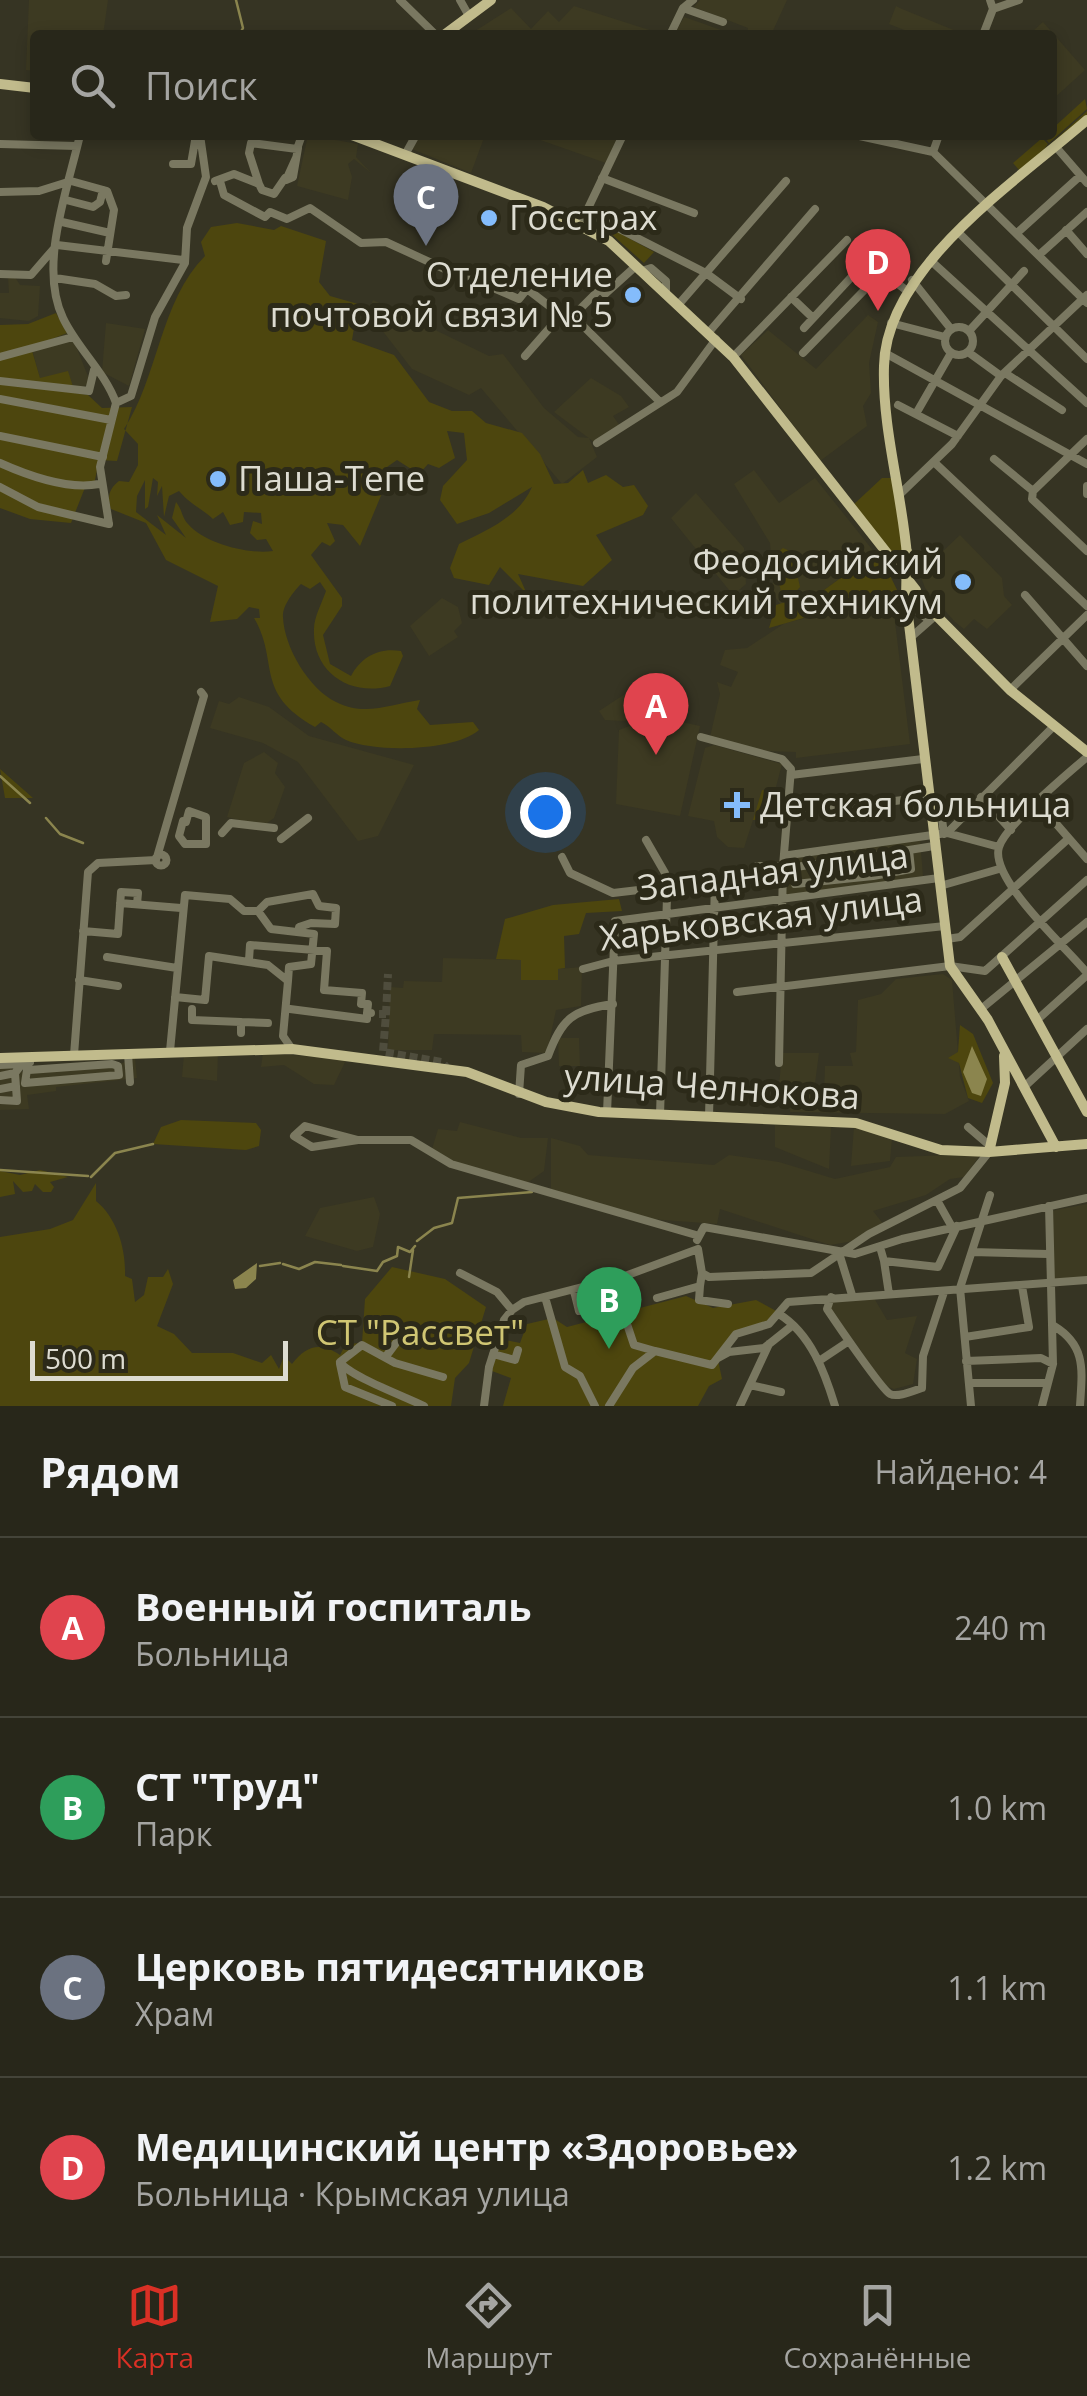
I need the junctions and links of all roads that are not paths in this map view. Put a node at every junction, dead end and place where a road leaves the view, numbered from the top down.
1 (400, 0) edge
2 (460, 0) edge
3 (491, 0) edge
4 (693, 0) edge
5 (1019, 0) edge
6 (992, 5) edge
7 (683, 8) junction
8 (469, 16) junction
9 (723, 22) dead end
10 (434, 30) edge
11 (448, 30) edge
12 (672, 30) edge
13 (984, 30) edge
14 (0, 84) edge
15 (30, 87) edge
16 (1087, 120) edge
17 (79, 140) edge
18 (197, 140) edge
19 (199, 140) edge
20 (301, 140) edge
21 (369, 140) edge
22 (413, 140) edge
23 (621, 140) edge
24 (878, 140) edge
25 (937, 140) edge
26 (0, 144) edge
27 (77, 146) junction
28 (1056, 147) junction
29 (933, 152) junction
30 (297, 153) junction
31 (406, 153) junction
32 (173, 164) dead end
33 (206, 178) junction
34 (602, 178) junction
35 (1084, 180) edge
36 (71, 181) junction
37 (220, 181) junction
38 (786, 182) dead end
39 (259, 184) junction
40 (103, 190) junction
41 (0, 192) edge
42 (66, 200) junction
43 (989, 206) junction
44 (815, 210) dead end
45 (1087, 212) edge
46 (694, 213) dead end
47 (584, 218) junction
48 (62, 222) junction
49 (1066, 230) junction
50 (110, 233) junction
51 (959, 233) junction
52 (1016, 233) junction
53 (846, 240) dead end
54 (57, 245) junction
55 (106, 250) junction
56 (1087, 254) edge
57 (1039, 255) junction
58 (182, 260) junction
59 (930, 260) junction
60 (106, 262) dead end
61 (639, 269) junction
62 (857, 271) dead end
63 (1024, 271) dead end
64 (706, 273) junction
65 (0, 274) edge
66 (55, 278) junction
67 (1012, 283) junction
68 (909, 285) junction
69 (126, 294) dead end
70 (791, 297) junction
71 (741, 299) junction
72 (1086, 299) edge
73 (679, 304) junction
74 (986, 310) junction
75 (561, 316) junction
76 (572, 316) junction
77 (813, 318) junction
78 (891, 323) junction
79 (1054, 326) junction
80 (804, 328) dead end
81 (969, 331) junction
82 (948, 333) junction
83 (712, 335) junction
84 (74, 337) junction
85 (1029, 350) junction
86 (884, 352) junction
87 (968, 352) junction
88 (803, 353) dead end
89 (951, 353) junction
90 (525, 356) dead end
91 (0, 357) edge
92 (732, 357) junction
93 (1087, 359) edge
94 (94, 370) junction
95 (1003, 374) junction
96 (936, 380) junction
97 (0, 381) edge
98 (0, 398) edge
99 (659, 401) junction
100 (116, 403) junction
101 (898, 404) dead end
102 (978, 404) junction
103 (1087, 404) edge
104 (1062, 410) dead end
105 (917, 412) junction
106 (111, 420) junction
107 (0, 436) edge
108 (958, 436) junction
109 (1087, 438) edge
110 (596, 443) dead end
111 (1068, 454) junction
112 (103, 457) junction
113 (994, 458) dead end
114 (935, 462) junction
115 (0, 463) edge
116 (1087, 464) edge
117 (99, 484) junction
118 (1087, 486) edge
119 (0, 487) edge
120 (1032, 491) junction
121 (1087, 494) edge
122 (900, 495) junction
123 (907, 550) junction
124 (1087, 552) edge
125 (891, 560) junction
126 (906, 578) junction
127 (917, 592) junction
128 (1024, 595) dead end
129 (906, 600) junction
130 (1087, 606) edge
131 (920, 611) junction
132 (1087, 614) edge
133 (932, 618) junction
134 (921, 626) junction
135 (910, 638) junction
136 (1062, 638) junction
137 (1087, 666) edge
138 (1010, 690) junction
139 (201, 692) dead end
140 (1054, 726) junction
141 (701, 737) dead end
142 (1087, 755) edge
143 (923, 760) junction
144 (791, 774) junction
145 (982, 797) junction
146 (929, 803) junction
147 (1039, 804) junction
148 (785, 814) junction
149 (308, 818) dead end
150 (185, 821) joint
151 (274, 828) dead end
152 (1011, 830) junction
153 (222, 833) dead end
154 (940, 837) junction
155 (1068, 838) junction
156 (281, 839) dead end
157 (646, 840) dead end
158 (999, 847) junction
159 (909, 850) junction
160 (562, 856) dead end
161 (870, 856) junction
162 (841, 860) junction
163 (1087, 860) edge
164 (818, 864) junction
165 (757, 866) dead end
166 (783, 866) junction
167 (1000, 869) junction
168 (874, 876) junction
169 (844, 880) junction
170 (1087, 880) edge
171 (939, 882) junction
172 (820, 883) junction
173 (666, 887) junction
174 (1013, 888) junction
175 (782, 901) junction
176 (715, 907) junction
177 (180, 908) junction
178 (258, 911) junction
179 (667, 912) junction
180 (1040, 921) junction
181 (945, 926) junction
182 (1085, 927) edge
183 (83, 931) junction
184 (299, 932) junction
185 (946, 939) junction
186 (781, 942) junction
187 (1062, 943) junction
188 (714, 949) junction
189 (313, 950) junction
190 (665, 954) junction
191 (108, 957) dead end
192 (1002, 957) junction
193 (249, 960) junction
194 (614, 960) junction
195 (950, 966) junction
196 (177, 968) junction
197 (583, 969) dead end
198 (1087, 974) edge
199 (80, 980) junction
200 (288, 981) junction
201 (1016, 982) junction
202 (780, 985) junction
203 (118, 986) dead end
204 (737, 992) dead end
205 (175, 997) junction
206 (613, 1004) junction
207 (192, 1009) dead end
208 (290, 1009) dead end
209 (981, 1009) junction
210 (1037, 1020) junction
211 (241, 1022) junction
212 (268, 1024) dead end
213 (1087, 1029) edge
214 (241, 1033) dead end
215 (292, 1049) junction
216 (1003, 1050) junction
217 (170, 1051) junction
218 (128, 1054) junction
219 (0, 1058) edge
220 (113, 1059) junction
221 (1058, 1060) junction
222 (76, 1061) junction
223 (29, 1063) junction
224 (779, 1063) dead end
225 (0, 1065) edge
226 (15, 1074) junction
227 (0, 1076) edge
228 (79, 1079) junction
229 (130, 1082) dead end
230 (16, 1086) junction
231 (1024, 1086) junction
232 (0, 1090) edge
233 (518, 1094) junction
234 (0, 1100) edge
235 (1087, 1112) edge
236 (608, 1113) junction
237 (660, 1115) junction
238 (709, 1117) junction
239 (968, 1127) dead end
240 (358, 1140) junction
241 (1087, 1144) edge
242 (1056, 1147) junction
243 (989, 1149) junction
244 (990, 1195) dead end
245 (1087, 1198) edge
246 (938, 1202) junction
247 (1050, 1206) junction
248 (984, 1223) junction
249 (955, 1227) junction
250 (696, 1235) junction
251 (880, 1247) junction
252 (698, 1250) junction
253 (972, 1252) junction
254 (840, 1253) junction
255 (1048, 1254) junction
256 (884, 1261) junction
257 (460, 1273) dead end
258 (702, 1274) junction
259 (624, 1276) junction
260 (1087, 1280) edge
261 (1050, 1282) junction
262 (700, 1286) junction
263 (1022, 1286) junction
264 (960, 1288) junction
265 (574, 1291) junction
266 (944, 1292) junction
267 (889, 1294) junction
268 (852, 1295) junction
269 (545, 1297) junction
270 (831, 1297) junction
271 (657, 1298) dead end
272 (728, 1304) dead end
273 (633, 1306) dead end
274 (512, 1310) junction
275 (579, 1311) dead end
276 (779, 1314) junction
277 (613, 1323) dead end
278 (793, 1325) junction
279 (1054, 1326) junction
280 (402, 1335) dead end
281 (964, 1337) junction
282 (849, 1341) junction
283 (769, 1344) junction
284 (655, 1351) junction
285 (493, 1354) junction
286 (387, 1355) junction
287 (516, 1358) dead end
288 (718, 1358) junction
289 (818, 1361) junction
290 (966, 1361) junction
291 (340, 1362) junction
292 (1053, 1364) junction
293 (443, 1377) dead end
294 (968, 1383) junction
295 (1046, 1383) junction
296 (750, 1384) junction
297 (1084, 1388) edge
298 (781, 1392) dead end
299 (1041, 1404) edge
300 (392, 1406) edge
301 (424, 1406) edge
302 (484, 1406) edge
303 (595, 1406) edge
304 (609, 1406) edge
305 (740, 1406) edge
306 (836, 1406) edge
307 (971, 1406) edge
308 (1080, 1406) edge

1 - 10 street
2 - 8 street
3 - 8 main road
4 - 7 street
5 - 6 street
6 - 13 street
7 - 9 street
7 - 12 street
8 - 11 main road
14 - 15 main road
16 - 28 main road
17 - 27 street
18 - 32 street
19 - 33 street
20 - 30 street
21 - 31 main road
22 - 31 street
23 - 34 street
24 - 29 street
25 - 29 street
26 - 27 street
27 - 36 street
28 - 35 street
28 - 43 main road
29 - 43 street
30 - 39 street
30 - 39 street
31 - 47 main road
33 - 37 street
33 - 58 street
34 - 46 street
34 - 47 street
35 - 52 street
36 - 40 street
36 - 41 street
36 - 42 street
37 - 39 street
37 - 75 street
38 - 64 street
40 - 42 street
40 - 50 street
42 - 48 street
43 - 51 main road
43 - 52 street
44 - 71 street
45 - 49 street
47 - 61 main road
47 - 64 street
48 - 50 street
48 - 54 street
49 - 56 street
49 - 57 street
50 - 55 street
51 - 59 main road
51 - 67 street
52 - 57 street
53 - 70 street
54 - 55 street
54 - 65 street
54 - 66 street
55 - 58 street
55 - 60 street
57 - 72 street
58 - 100 street
59 - 68 main road
59 - 74 street
61 - 73 main road
61 - 76 street
62 - 77 street
63 - 67 street
64 - 71 street
64 - 73 street
66 - 69 street
66 - 84 street
67 - 74 street
67 - 79 street
68 - 78 main road
68 - 82 street
68 - 88 street
70 - 77 street
70 - 92 street
71 - 83 street
72 - 79 street
73 - 83 main road
74 - 81 street
74 - 85 street
75 - 76 street
75 - 90 street
76 - 99 street
77 - 80 street
78 - 82 street
78 - 86 main road
79 - 85 street
79 - 93 street
81 - 82 street
81 - 87 street
82 - 89 street
83 - 92 main road
83 - 99 street
84 - 91 street
84 - 94 street
85 - 95 street
85 - 103 street
86 - 96 street
86 - 122 main road
87 - 89 street
87 - 95 street
89 - 96 street
92 - 125 main road
94 - 97 street
94 - 100 street
95 - 102 street
95 - 104 street
96 - 102 street
96 - 105 street
98 - 106 street
99 - 110 street
100 - 106 street
101 - 105 street
102 - 108 street
102 - 111 street
105 - 108 street
106 - 112 street
107 - 112 street
108 - 114 street
109 - 111 street
111 - 116 street
111 - 120 street
112 - 117 street
113 - 120 street
114 - 122 street
114 - 130 street
115 - 117 street
117 - 119 street
118 - 121 street
120 - 124 street
122 - 123 main road
123 - 125 main road
123 - 126 main road
123 - 127 main road
125 - 126 main road
125 - 129 main road
126 - 127 main road
126 - 129 main road
127 - 129 main road
127 - 133 main road
128 - 136 street
129 - 131 street
129 - 135 main road
131 - 133 street
131 - 134 street
132 - 136 street
133 - 134 street
133 - 138 main road
134 - 135 street
135 - 143 main road
136 - 137 street
136 - 138 street
138 - 140 main road
139 - 183 street
140 - 142 main road
140 - 145 street
141 - 144 street
142 - 147 street
143 - 144 street
143 - 146 main road
144 - 148 street
145 - 152 street
145 - 154 street
146 - 148 street
146 - 154 main road
147 - 152 street
147 - 155 street
148 - 166 street
149 - 156 street
150 - 150 street
151 - 153 street
152 - 158 street
154 - 158 street
154 - 159 street
154 - 166 street
154 - 171 main road
155 - 163 street
155 - 174 street
157 - 173 street
158 - 167 street
159 - 161 street
159 - 168 street
160 - 173 street
161 - 162 street
161 - 168 street
162 - 164 street
162 - 169 street
164 - 172 street
164 - 172 street
165 - 166 street
166 - 175 street
167 - 171 street, Западная улица
167 - 174 street
168 - 169 street
169 - 172 street
170 - 180 street
171 - 175 street, Западная улица
171 - 181 main road
173 - 176 street
173 - 179 street
174 - 180 street
174 - 185 street
175 - 176 street, Западная улица
175 - 186 street
176 - 179 street, Западная улица
176 - 188 street
177 - 178 street
177 - 183 street
177 - 196 street
178 - 184 street
178 - 184 street
179 - 190 street
179 - 194 street, Западная улица
180 - 187 street
180 - 192 street
181 - 185 main road
181 - 186 street, Харьковская улица
182 - 187 street
183 - 199 street
184 - 189 street
185 - 195 main road
186 - 188 street, Харьковская улица
186 - 202 street
187 - 198 street
187 - 201 street
188 - 190 street, Харьковская улица
188 - 238 street
189 - 193 street
189 - 200 street
189 - 208 street
190 - 194 street, Харьковская улица
190 - 237 street
191 - 196 street
192 - 195 street
192 - 201 main road
193 - 200 street
193 - 205 street
194 - 197 street, Харьковская улица
194 - 206 street
195 - 202 street
195 - 209 main road
196 - 205 street
198 - 210 street
199 - 203 street
199 - 222 street
200 - 215 street
201 - 209 street
201 - 210 main road
202 - 204 street
202 - 224 street
205 - 217 street
206 - 233 street
206 - 236 street
207 - 211 street
209 - 216 main road
210 - 221 main road
211 - 212 street
211 - 214 street
213 - 221 street
215 - 217 main road, улица Челнокова
215 - 233 main road, улица Челнокова
216 - 231 main road
216 - 243 main road
217 - 218 main road, улица Челнокова
218 - 220 main road, улица Челнокова
218 - 229 street
219 - 223 main road, улица Челнокова
220 - 222 main road, улица Челнокова
220 - 228 street
221 - 231 street
221 - 235 main road
222 - 223 main road, улица Челнокова
222 - 228 street
223 - 225 street
223 - 226 street
223 - 228 street
226 - 227 street
226 - 230 street
230 - 232 street
230 - 234 street
231 - 242 main road
233 - 236 main road, улица Челнокова
236 - 237 main road, улица Челнокова
237 - 238 main road, улица Челнокова
238 - 243 main road, улица Челнокова
239 - 243 street
240 - 240 street
240 - 250 street
241 - 242 main road, улица Челнокова
242 - 243 main road, улица Челнокова
243 - 246 street
244 - 248 street
245 - 247 street
246 - 249 street
246 - 254 street
247 - 248 street
247 - 255 street
248 - 249 street
248 - 253 street
249 - 251 street
249 - 256 street
250 - 252 street
250 - 254 street
251 - 254 street
251 - 256 street
252 - 258 street
252 - 259 street
253 - 255 street
253 - 264 street
254 - 258 street
254 - 268 street
255 - 261 street
256 - 267 street
257 - 274 street
258 - 262 street
259 - 265 street
259 - 273 street
260 - 261 street
261 - 263 street
261 - 279 street
262 - 271 street
262 - 272 street
263 - 264 street
263 - 281 street
264 - 266 street
264 - 281 street
265 - 269 street
265 - 275 street
266 - 267 street
266 - 282 street
267 - 268 street
268 - 270 street
269 - 274 street
269 - 303 street
270 - 276 street
270 - 282 street
274 - 285 street
276 - 278 street
276 - 288 street
277 - 284 street
278 - 283 street
278 - 289 street
279 - 292 street
279 - 297 street
280 - 286 street
281 - 290 street
282 - 289 street
283 - 288 street
283 - 296 street
284 - 288 street
284 - 304 street
285 - 287 street
285 - 302 street
286 - 291 street
286 - 293 street
289 - 306 street
290 - 292 street
290 - 294 street
291 - 300 street
291 - 301 street
292 - 295 street
294 - 295 street
294 - 307 street
295 - 299 street
296 - 298 street
296 - 305 street
297 - 308 street

